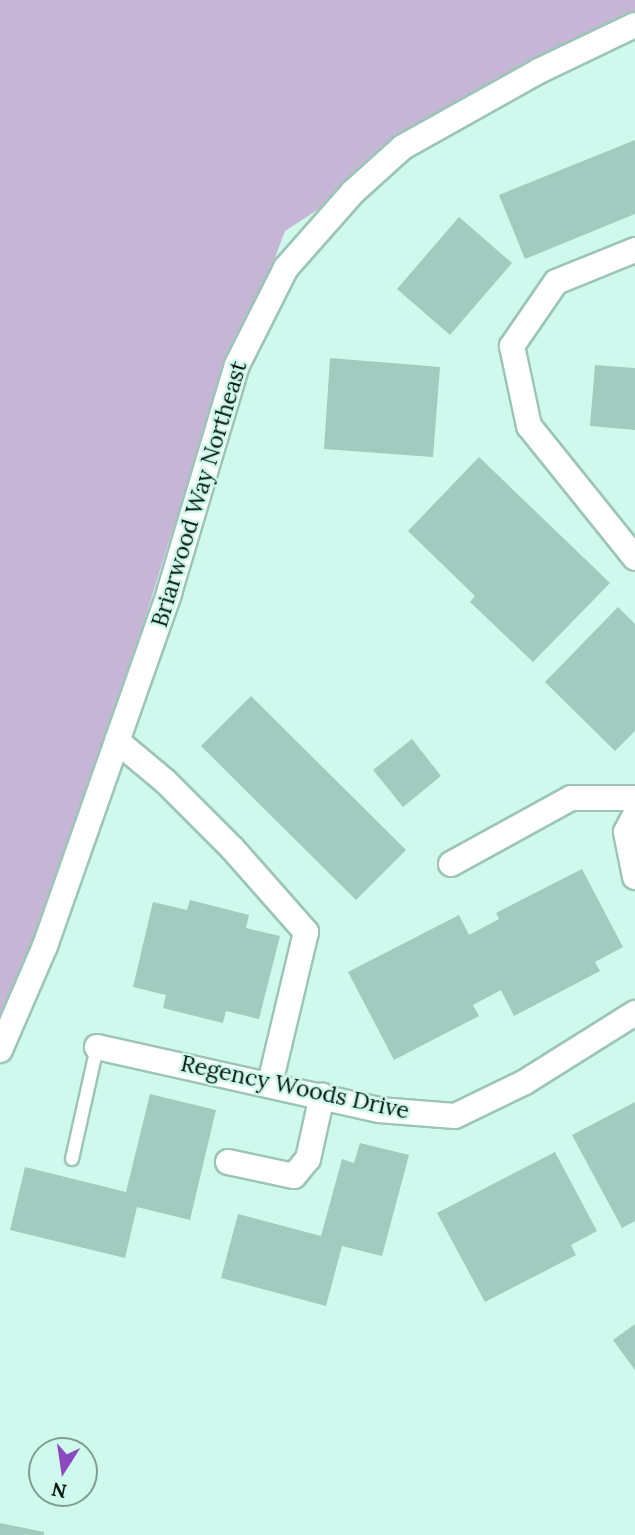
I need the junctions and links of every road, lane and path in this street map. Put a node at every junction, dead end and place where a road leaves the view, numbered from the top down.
1 (635, 25) edge
2 (635, 250) edge
3 (635, 558) edge
4 (117, 741) junction
5 (635, 798) edge
6 (635, 815) edge
7 (450, 864) dead end
8 (635, 877) edge
9 (635, 1013) edge
10 (97, 1047) joint
11 (0, 1050) edge
12 (270, 1083) junction
13 (322, 1096) junction
14 (72, 1159) dead end
15 (228, 1162) dead end

1 - 4 street, Briarwood Way Northeast
2 - 3 street
4 - 11 street, Briarwood Way Northeast
4 - 12 street
5 - 7 street
6 - 8 street
9 - 13 street, Regency Woods Drive
10 - 12 street, Regency Woods Drive
10 - 14 lane
12 - 13 street, Regency Woods Drive
13 - 15 street

